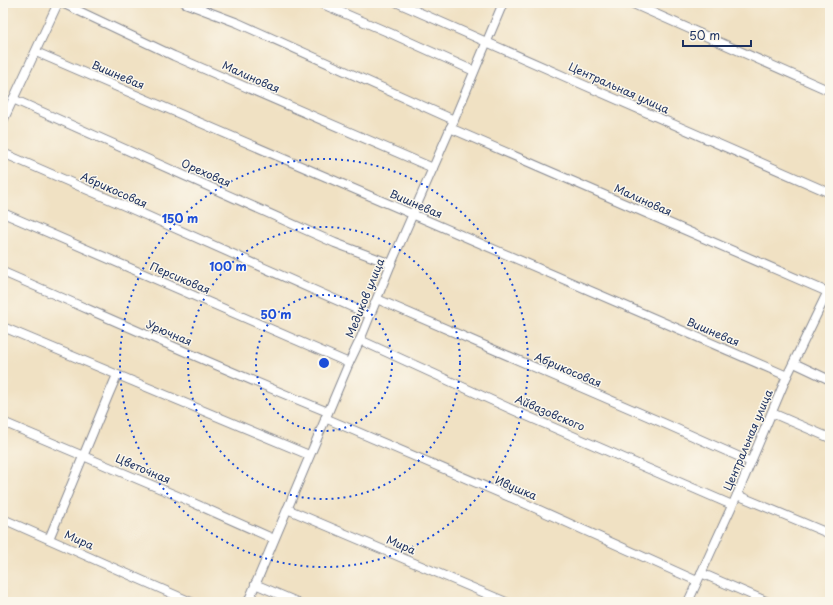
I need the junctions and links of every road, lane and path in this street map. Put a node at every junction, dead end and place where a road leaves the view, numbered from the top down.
1 (58, 3) edge
2 (62, 3) edge
3 (185, 3) edge
4 (320, 3) edge
5 (398, 3) edge
6 (503, 3) edge
7 (631, 3) edge
8 (486, 41) junction
9 (36, 52) junction
10 (474, 71) junction
11 (830, 91) edge
12 (13, 99) junction
13 (454, 120) junction
14 (3, 121) edge
15 (450, 128) junction
16 (3, 153) edge
17 (433, 168) junction
18 (830, 193) edge
19 (3, 213) edge
20 (412, 214) junction
21 (391, 264) junction
22 (3, 272) edge
23 (829, 291) edge
24 (377, 299) junction
25 (370, 315) junction
26 (3, 327) edge
27 (360, 340) junction
28 (348, 363) junction
29 (794, 363) junction
30 (117, 375) junction
31 (787, 376) junction
32 (830, 380) edge
33 (772, 413) junction
34 (327, 415) junction
35 (3, 422) edge
36 (830, 438) edge
37 (309, 455) junction
38 (83, 456) junction
39 (750, 462) junction
40 (737, 495) junction
41 (732, 505) junction
42 (287, 509) junction
43 (3, 519) edge
44 (830, 534) edge
45 (49, 539) junction
46 (274, 539) junction
47 (699, 577) junction
48 (255, 584) junction
49 (191, 602) edge
50 (248, 602) edge
51 (297, 602) edge
52 (506, 602) edge
53 (688, 602) edge
54 (768, 602) edge

1 - 9 street
2 - 17 street, Малиновая
3 - 13 street
4 - 10 street
5 - 8 street, Центральная улица
6 - 8 street, Медиков улица
7 - 11 street
8 - 10 street, Медиков улица
8 - 18 street, Центральная улица
9 - 12 street
9 - 20 street, Вишневая
10 - 13 street, Медиков улица
12 - 14 street
12 - 21 street, Ореховая
13 - 15 street, Медиков улица
15 - 17 street, Медиков улица
15 - 23 street, Малиновая
16 - 25 street, Абрикосовая
17 - 20 street, Медиков улица
19 - 28 street, Персиковая
20 - 21 street, Медиков улица
20 - 31 street, Вишневая
21 - 24 street, Медиков улица
22 - 34 street, Урючная
23 - 29 street, Центральная улица
24 - 25 street, Медиков улица
24 - 39 street, Абрикосовая
25 - 27 street, Медиков улица
26 - 30 street
27 - 28 street, Медиков улица
27 - 41 street, Айвазовского
28 - 34 street, Медиков улица
29 - 31 street, Центральная улица
29 - 32 street
30 - 37 street
30 - 38 street
31 - 33 street, Центральная улица
33 - 36 street
33 - 39 street, Центральная улица
34 - 37 street, Медиков улица
34 - 47 street, Ивушка
35 - 38 street, Цветочная
37 - 42 street, Медиков улица
38 - 45 street
38 - 46 street, Цветочная
39 - 40 street, Центральная улица
40 - 41 street, Центральная улица
40 - 44 street
41 - 47 street, Центральная улица
42 - 46 street, Медиков улица
42 - 52 street, Мира
43 - 45 street, Мира
45 - 49 street, Мира
46 - 48 street, Медиков улица
47 - 53 street, Центральная улица
47 - 54 street, Ивушка
48 - 50 street, Медиков улица
48 - 51 street

